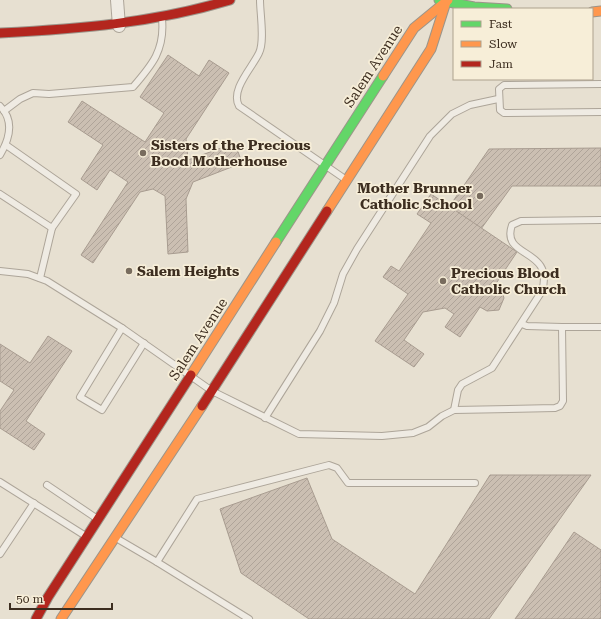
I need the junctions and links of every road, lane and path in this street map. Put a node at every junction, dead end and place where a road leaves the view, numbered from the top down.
1 (117, 0) edge
2 (230, 0) edge
3 (260, 0) edge
4 (444, 1) edge
5 (215, 3) edge
6 (490, 8) edge
7 (162, 19) junction
8 (119, 26) junction
9 (0, 33) edge
10 (601, 84) edge
11 (498, 99) junction
12 (2, 109) edge
13 (601, 112) edge
14 (6, 145) junction
15 (0, 155) edge
16 (326, 166) junction
17 (347, 181) junction
18 (0, 194) edge
19 (601, 220) edge
20 (52, 228) junction
21 (0, 271) edge
22 (40, 278) junction
23 (522, 324) junction
24 (562, 327) junction
25 (601, 327) edge
26 (122, 328) junction
27 (144, 343) junction
28 (190, 376) junction
29 (212, 391) junction
30 (190, 392) dead end
31 (454, 410) junction
32 (265, 418) junction
33 (168, 440) dead end
34 (152, 481) junction
35 (0, 482) edge
36 (475, 483) dead end
37 (47, 484) dead end
38 (34, 503) junction
39 (99, 520) junction
40 (88, 537) junction
41 (115, 537) junction
42 (0, 554) edge
43 (157, 562) junction
44 (36, 619) edge
45 (61, 619) edge
46 (249, 619) edge

1 - 8 street
2 - 5 main road
3 - 16 lane
4 - 6 main road
4 - 16 main road, Salem Avenue
4 - 17 main road
5 - 7 main road
7 - 8 main road
7 - 12 lane
8 - 9 main road
10 - 11 lane
11 - 13 lane
11 - 32 lane
12 - 14 lane
14 - 15 lane
14 - 20 lane
16 - 17 lane
16 - 28 main road, Salem Avenue
17 - 29 main road
18 - 20 lane
19 - 23 lane
20 - 22 lane
21 - 22 lane
22 - 26 lane
23 - 24 lane
23 - 31 lane
24 - 25 lane
24 - 31 lane
26 - 27 lane
26 - 27 lane
27 - 28 lane
28 - 29 lane
28 - 30 main road
28 - 39 main road, Salem Avenue
29 - 32 lane
29 - 34 main road
31 - 32 lane
33 - 34 main road
34 - 41 main road
35 - 38 lane
36 - 43 lane
37 - 39 lane
38 - 40 lane
38 - 42 lane
39 - 40 main road, Salem Avenue
40 - 44 main road, Salem Avenue
41 - 43 lane
41 - 45 main road
43 - 46 lane

